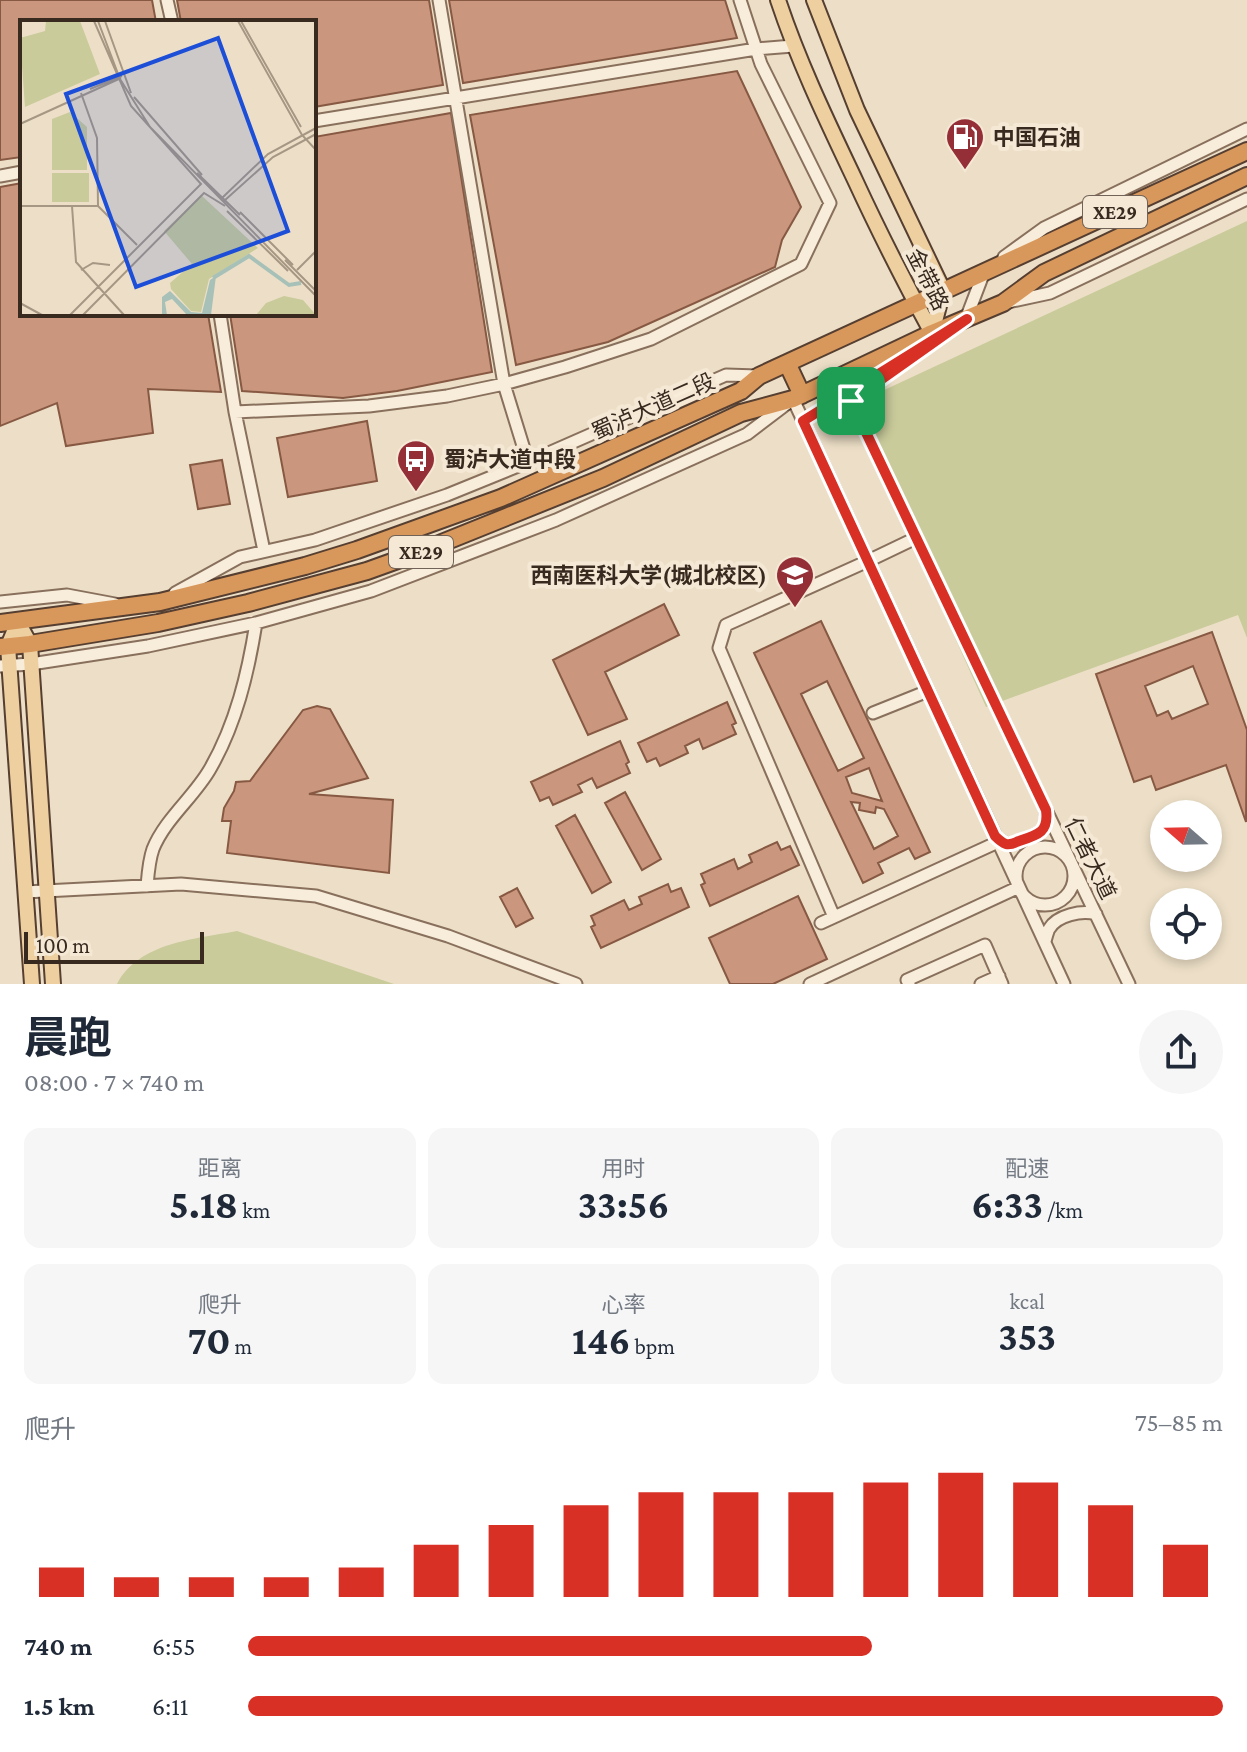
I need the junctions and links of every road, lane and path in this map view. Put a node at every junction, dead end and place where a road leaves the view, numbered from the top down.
1 (167, 0) edge
2 (439, 0) edge
3 (740, 0) edge
4 (778, 0) edge
5 (814, 0) edge
6 (172, 20) edge
7 (793, 46) junction
8 (756, 49) junction
9 (455, 99) junction
10 (316, 121) edge
11 (1247, 129) edge
12 (1247, 151) edge
13 (20, 172) edge
14 (0, 176) edge
15 (1247, 176) edge
16 (1247, 199) edge
17 (1033, 250) junction
18 (982, 273) junction
19 (1044, 273) junction
20 (943, 290) junction
21 (915, 303) junction
22 (1003, 303) junction
23 (220, 316) edge
24 (967, 319) junction
25 (932, 333) junction
26 (787, 363) junction
27 (759, 376) junction
28 (504, 384) junction
29 (797, 397) junction
30 (235, 412) junction
31 (803, 421) junction
32 (528, 462) junction
33 (916, 538) junction
34 (264, 551) junction
35 (868, 561) junction
36 (0, 600) edge
37 (160, 602) junction
38 (132, 606) junction
39 (18, 622) junction
40 (0, 623) edge
41 (256, 623) junction
42 (30, 644) junction
43 (4, 646) edge
44 (31, 664) junction
45 (5, 666) edge
46 (928, 691) junction
47 (873, 713) dead end
48 (1046, 810) junction
49 (997, 839) junction
50 (1073, 866) junction
51 (147, 886) junction
52 (1019, 887) junction
53 (46, 890) junction
54 (25, 892) junction
55 (1096, 914) junction
56 (834, 917) junction
57 (821, 923) dead end
58 (1045, 942) junction
59 (906, 978) edge
60 (1000, 980) edge
61 (32, 984) edge
62 (53, 984) edge
63 (576, 984) edge
64 (810, 984) edge
65 (981, 984) edge
66 (1064, 984) edge
67 (1129, 984) edge

1 - 6 street
2 - 9 street
3 - 8 street
4 - 7 main road, 金带路
5 - 20 main road, 金带路
7 - 8 street
7 - 21 main road, 金带路
8 - 9 street
8 - 28 street
9 - 10 street
9 - 28 street
11 - 18 street
12 - 17 highway, 蜀泸大道二段 / XE29
13 - 14 street
15 - 19 highway, 蜀泸大道二段 / XE29
16 - 22 street
17 - 18 highway, 蜀泸大道二段 / XE29
17 - 19 highway
18 - 20 highway, 蜀泸大道二段 / XE29
18 - 24 street
19 - 22 highway, 蜀泸大道二段 / XE29
20 - 21 highway, 蜀泸大道二段 / XE29
20 - 25 main road, 金带路
21 - 25 main road, 金带路
21 - 26 highway, 蜀泸大道二段 / XE29
22 - 24 highway, 蜀泸大道二段 / XE29
23 - 30 street
24 - 25 highway, 蜀泸大道二段 / XE29
24 - 31 street
24 - 33 street, 仁者大道
25 - 29 highway, 蜀泸大道二段 / XE29
26 - 27 highway, 蜀泸大道二段 / XE29
26 - 29 highway
27 - 32 street
27 - 37 highway, 蜀泸大道二段 / XE29
28 - 30 street
28 - 32 street
29 - 31 street
29 - 41 street
29 - 42 highway, 蜀泸大道二段 / XE29
30 - 34 street
31 - 35 street
32 - 34 street
33 - 35 street
33 - 48 street, 仁者大道
34 - 37 street
35 - 46 street
35 - 56 street
36 - 38 street
37 - 38 highway, 蜀泸大道二段 / XE29
38 - 39 highway, 蜀泸大道二段 / XE29
39 - 40 highway, 蜀泸大道二段 / XE29
39 - 42 main road
39 - 43 main road
41 - 44 street
41 - 51 street
42 - 43 highway, 蜀泸大道二段 / XE29
42 - 44 main road
43 - 45 main road
44 - 45 street
44 - 53 main road
45 - 54 main road
46 - 47 street
46 - 49 street
48 - 49 street
48 - 50 street, 仁者大道
49 - 52 street
49 - 56 street
50 - 52 street
50 - 52 street
50 - 55 street, 仁者大道
51 - 53 street
51 - 63 street
52 - 58 street
52 - 64 street
53 - 54 street
53 - 62 main road
54 - 61 main road
55 - 58 street
55 - 67 street, 仁者大道
56 - 57 street
58 - 66 street
59 - 60 street
60 - 65 street

